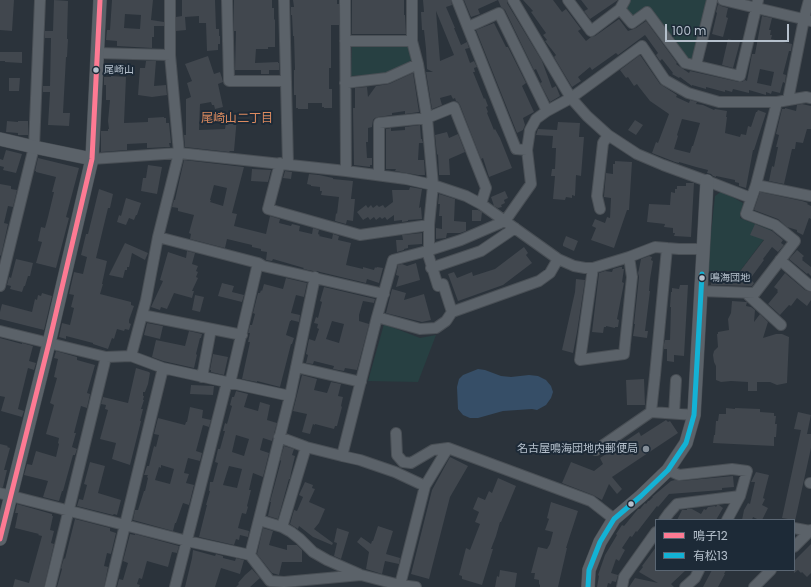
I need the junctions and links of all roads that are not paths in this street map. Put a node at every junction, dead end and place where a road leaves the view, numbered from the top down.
1 (40, 0) edge
2 (100, 0) edge
3 (170, 0) edge
4 (227, 0) edge
5 (284, 0) edge
6 (345, 0) edge
7 (412, 0) edge
8 (457, 0) edge
9 (513, 0) edge
10 (568, 0) edge
11 (712, 0) edge
12 (723, 0) edge
13 (809, 0) edge
14 (622, 4) edge
15 (757, 4) edge
16 (808, 20) edge
17 (468, 27) junction
18 (345, 41) junction
19 (412, 41) junction
20 (97, 53) junction
21 (170, 55) junction
22 (418, 64) junction
23 (696, 65) junction
24 (286, 81) junction
25 (346, 83) junction
26 (571, 98) junction
27 (811, 98) edge
28 (788, 100) junction
29 (777, 102) junction
30 (547, 111) junction
31 (427, 118) junction
32 (608, 135) junction
33 (0, 139) edge
34 (34, 147) junction
35 (527, 150) junction
36 (179, 153) junction
37 (92, 159) junction
38 (284, 164) junction
39 (346, 171) junction
40 (379, 175) junction
41 (707, 181) junction
42 (433, 185) junction
43 (756, 185) junction
44 (811, 196) edge
45 (751, 198) junction
46 (481, 204) junction
47 (600, 209) dead end
48 (505, 221) junction
49 (429, 224) junction
50 (515, 228) junction
51 (158, 237) junction
52 (667, 248) junction
53 (704, 249) junction
54 (428, 250) junction
55 (629, 257) junction
56 (558, 259) junction
57 (780, 260) junction
58 (258, 263) junction
59 (431, 268) junction
60 (593, 268) junction
61 (315, 277) junction
62 (0, 286) edge
63 (811, 286) edge
64 (702, 291) junction
65 (746, 293) junction
66 (384, 294) junction
67 (452, 312) junction
68 (142, 315) junction
69 (377, 317) junction
70 (781, 325) dead end
71 (212, 329) junction
72 (0, 331) edge
73 (242, 335) junction
74 (48, 343) junction
75 (130, 356) junction
76 (106, 357) junction
77 (296, 367) junction
78 (163, 368) junction
79 (202, 376) junction
80 (676, 380) dead end
81 (229, 382) junction
82 (361, 382) junction
83 (290, 396) junction
84 (651, 412) junction
85 (674, 413) junction
86 (694, 415) junction
87 (396, 433) dead end
88 (280, 438) junction
89 (306, 447) junction
90 (448, 448) junction
91 (596, 450) dead end
92 (342, 456) junction
93 (668, 470) junction
94 (425, 486) junction
95 (5, 495) edge
96 (740, 496) junction
97 (69, 511) junction
98 (614, 519) junction
99 (665, 519) edge
100 (728, 519) edge
101 (259, 520) junction
102 (125, 525) junction
103 (282, 527) junction
104 (795, 528) edge
105 (811, 531) edge
106 (655, 533) edge
107 (0, 540) edge
108 (187, 541) junction
109 (795, 546) edge
110 (250, 555) junction
111 (698, 571) edge
112 (770, 571) edge
113 (361, 575) junction
114 (267, 584) edge
115 (400, 585) junction
116 (50, 587) edge
117 (110, 587) edge
118 (175, 587) edge
119 (416, 587) edge
120 (588, 587) edge
121 (622, 587) edge
122 (685, 587) edge
123 (754, 587) edge

1 - 34 street
2 - 20 street
3 - 21 street
4 - 24 street
5 - 24 street
6 - 18 street
7 - 19 street
8 - 17 street
9 - 26 street
10 - 14 street
11 - 23 street
12 - 15 street
13 - 16 street
14 - 23 street
15 - 16 street
15 - 23 street
16 - 28 street
17 - 30 street
17 - 35 street
18 - 19 street
18 - 25 street
19 - 22 street
20 - 21 street
20 - 37 street
21 - 36 street
22 - 25 street
22 - 31 street
24 - 38 street
25 - 39 street
26 - 29 street
26 - 30 street
26 - 32 street
27 - 28 street
28 - 29 street
29 - 43 street
30 - 35 street
31 - 40 street
31 - 42 street
31 - 46 street
32 - 41 street
32 - 47 street
33 - 34 street
34 - 37 street
34 - 62 street
35 - 48 street
36 - 37 street
36 - 38 street
36 - 51 street
37 - 74 street
38 - 39 street
38 - 49 street
39 - 40 street
40 - 42 street
41 - 45 street
41 - 53 street
42 - 46 street
42 - 49 street
43 - 44 street
43 - 45 street
45 - 57 street
46 - 48 street
48 - 50 street
48 - 54 street
49 - 54 street
50 - 56 street
50 - 59 street
51 - 58 street
51 - 68 street
52 - 53 street
52 - 55 street
52 - 84 street
53 - 64 street
54 - 59 street
54 - 66 street
55 - 60 street
55 - 60 street
56 - 60 street
56 - 67 street
57 - 63 street
57 - 65 street
58 - 61 street
58 - 73 street
59 - 67 street
61 - 66 street
61 - 77 street
64 - 65 street
64 - 86 street
65 - 70 street
66 - 69 street
67 - 69 street
68 - 71 street
68 - 75 street
69 - 82 street
71 - 73 street
71 - 79 street
72 - 74 street
73 - 81 street
74 - 76 street
74 - 95 street
75 - 76 street
75 - 78 street
76 - 97 street
77 - 82 street
77 - 83 street
78 - 79 street
78 - 102 street
79 - 81 street
80 - 85 street
81 - 83 street
81 - 108 street
82 - 92 street
83 - 88 street
84 - 85 street
84 - 91 street
85 - 86 street
86 - 93 street
87 - 90 street
88 - 89 street
88 - 101 street
89 - 92 street
89 - 103 street
90 - 94 street
90 - 98 street
92 - 94 street
93 - 96 street
93 - 98 street
94 - 115 street
95 - 97 street
95 - 107 street
96 - 99 street
96 - 100 street
97 - 102 street
97 - 116 street
98 - 120 street
101 - 103 street
101 - 110 street
102 - 108 street
102 - 117 street
103 - 113 street
104 - 105 street
105 - 109 street
106 - 121 street
108 - 110 street
108 - 118 street
110 - 114 street
111 - 122 street
112 - 123 street
113 - 114 street
113 - 115 street
115 - 119 street

